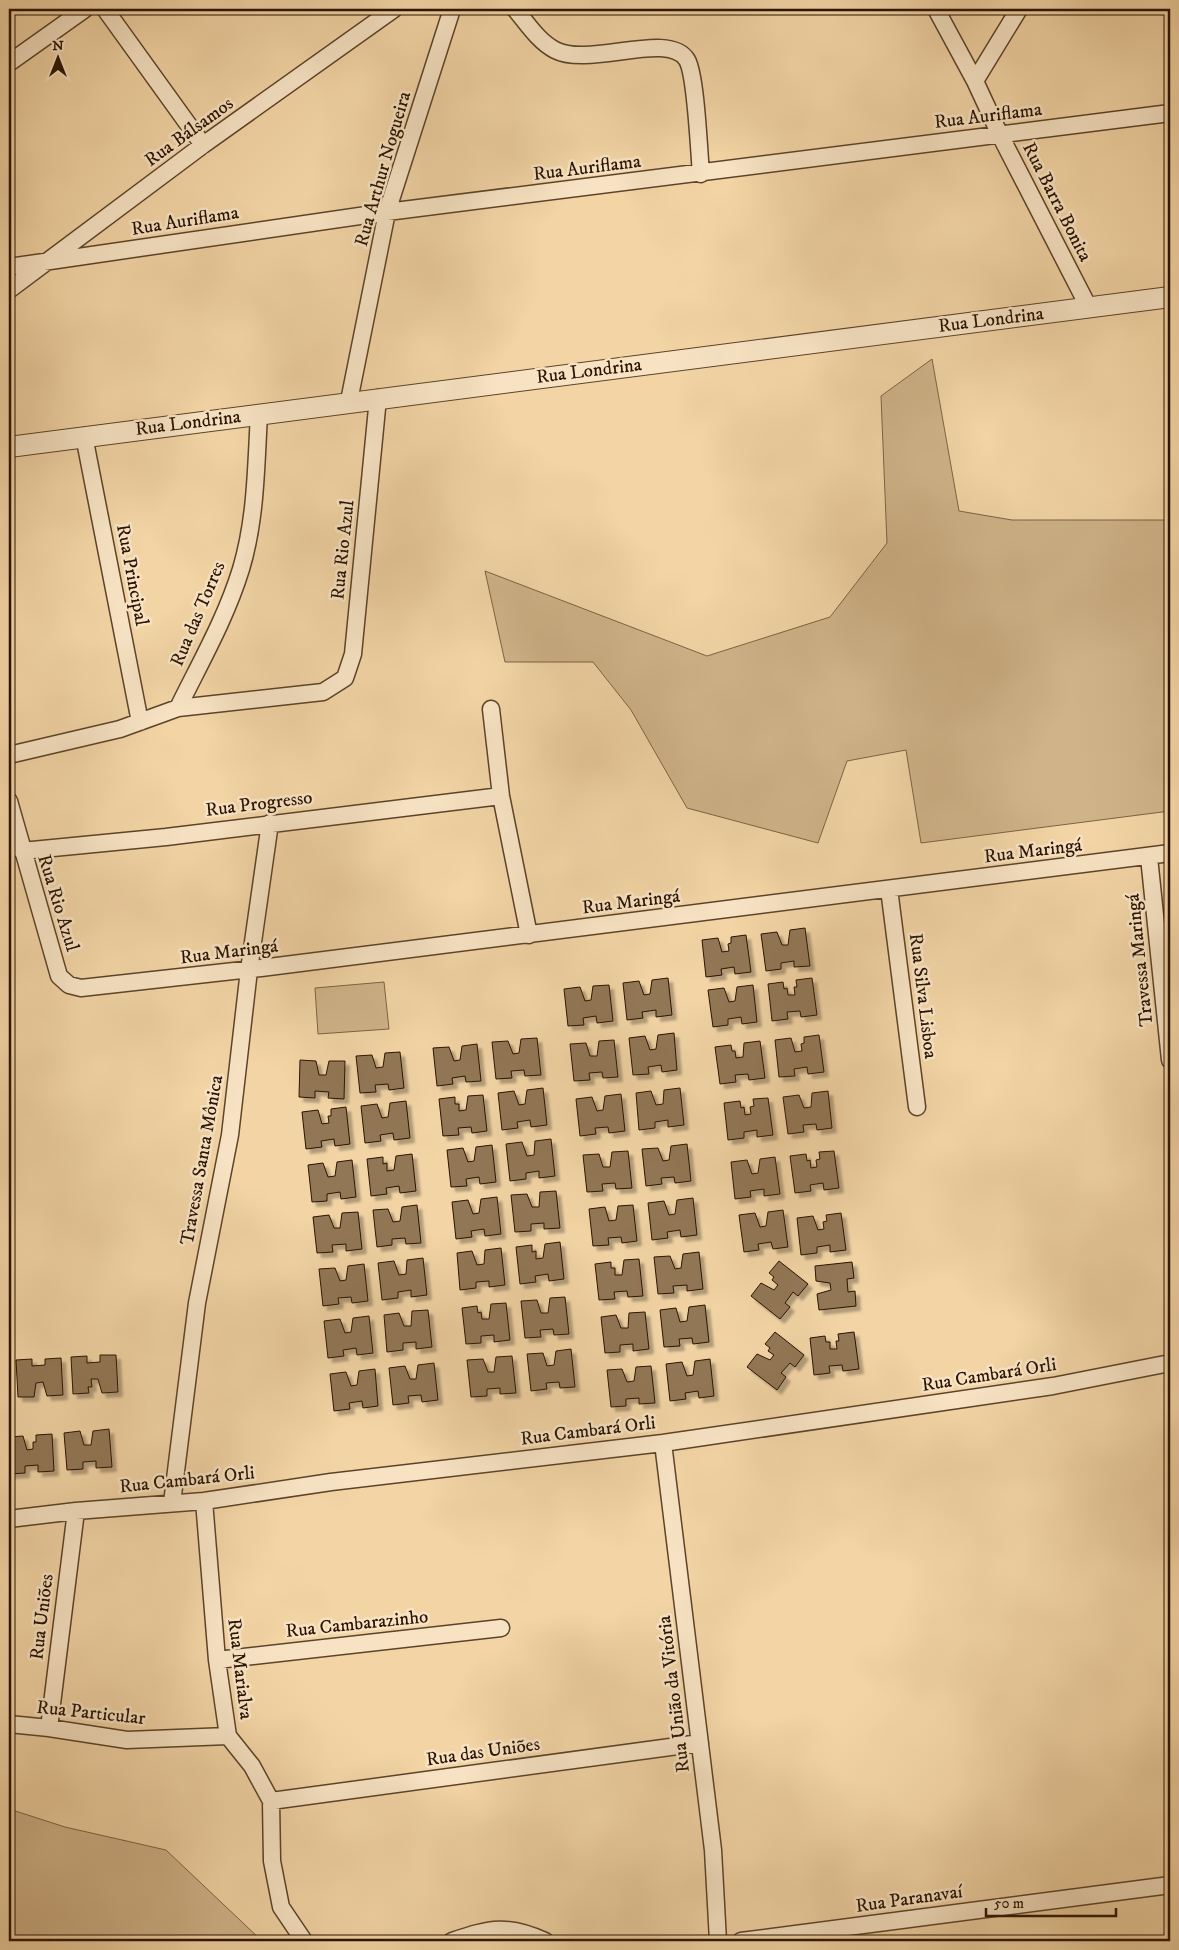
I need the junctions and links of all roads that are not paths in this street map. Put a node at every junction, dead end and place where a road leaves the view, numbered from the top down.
1 (85, 9) edge
2 (105, 9) edge
3 (394, 9) edge
4 (452, 9) edge
5 (515, 9) edge
6 (936, 9) edge
7 (1019, 9) edge
8 (9, 63) edge
9 (976, 81) junction
10 (1170, 113) edge
11 (1000, 135) junction
12 (203, 145) junction
13 (701, 174) junction
14 (387, 212) junction
15 (43, 264) junction
16 (9, 267) edge
17 (9, 290) edge
18 (1170, 297) edge
19 (1089, 308) junction
20 (378, 398) junction
21 (350, 401) junction
22 (259, 414) junction
23 (84, 436) junction
24 (9, 447) edge
25 (178, 708) junction
26 (490, 709) dead end
27 (140, 722) junction
28 (9, 755) edge
29 (501, 796) junction
30 (9, 801) edge
31 (270, 823) junction
32 (22, 851) junction
33 (1170, 853) edge
34 (1149, 857) junction
35 (889, 889) junction
36 (529, 935) junction
37 (249, 970) junction
38 (97, 988) joint
39 (1170, 1060) edge
40 (917, 1107) dead end
41 (1170, 1364) edge
42 (663, 1443) junction
43 (204, 1502) junction
44 (172, 1504) junction
45 (76, 1511) junction
46 (9, 1519) edge
47 (501, 1628) dead end
48 (217, 1660) junction
49 (9, 1724) edge
50 (49, 1728) junction
51 (228, 1736) junction
52 (700, 1743) junction
53 (271, 1801) junction
54 (1170, 1885) edge
55 (304, 1941) edge
56 (452, 1941) edge
57 (545, 1941) edge
58 (718, 1941) edge
59 (741, 1941) edge

1 - 8 street
2 - 12 street
3 - 12 street, Rua Bálsamos
4 - 14 street, Rua Arthur Nogueira
5 - 13 street
6 - 9 street, Rua Barra Bonita
7 - 9 street
9 - 11 street, Rua Barra Bonita
10 - 11 street, Rua Auriflama
11 - 13 street, Rua Auriflama
11 - 19 street, Rua Barra Bonita
12 - 15 street, Rua Bálsamos
13 - 14 street, Rua Auriflama
14 - 15 street, Rua Auriflama
14 - 21 street, Rua Arthur Nogueira
15 - 16 street, Rua Auriflama
15 - 17 street, Rua Bálsamos
18 - 19 street, Rua Londrina
19 - 20 street, Rua Londrina
20 - 21 street, Rua Londrina
20 - 25 street, Rua Rio Azul
21 - 22 street, Rua Londrina
22 - 23 street, Rua Londrina
22 - 25 street, Rua das Torres
23 - 24 street, Rua Londrina
23 - 27 street, Rua Principal
25 - 27 street
26 - 29 street
27 - 28 street
29 - 31 street, Rua Progresso
29 - 36 street
30 - 32 street, Rua Rio Azul
31 - 32 street, Rua Progresso
31 - 37 street, Travessa Santa Mônica
32 - 38 street, Rua Rio Azul
33 - 34 street, Rua Maringá
34 - 35 street, Rua Maringá
34 - 39 street, Travessa Maringá
35 - 36 street, Rua Maringá
35 - 40 street, Rua Silva Lisboa
36 - 37 street, Rua Maringá
37 - 38 street, Rua Maringá
37 - 44 street, Travessa Santa Mônica
41 - 42 street, Rua Cambará Orli
42 - 43 street, Rua Cambará Orli
42 - 52 street, Rua União da Vitória
43 - 44 street, Rua Cambará Orli
43 - 48 street, Rua Marialva
44 - 45 street, Rua Cambará Orli
45 - 46 street, Rua Cambará Orli
45 - 50 street, Rua Uniões
47 - 48 street, Rua Cambarazinho
48 - 51 street, Rua Marialva
49 - 50 street, Rua Particular
50 - 51 street, Rua Particular
51 - 53 street, Rua Marialva
52 - 53 street, Rua das Uniões
52 - 58 street, Rua União da Vitória
53 - 55 street, Rua Marialva
54 - 59 street, Rua Paranavaí
56 - 57 street

